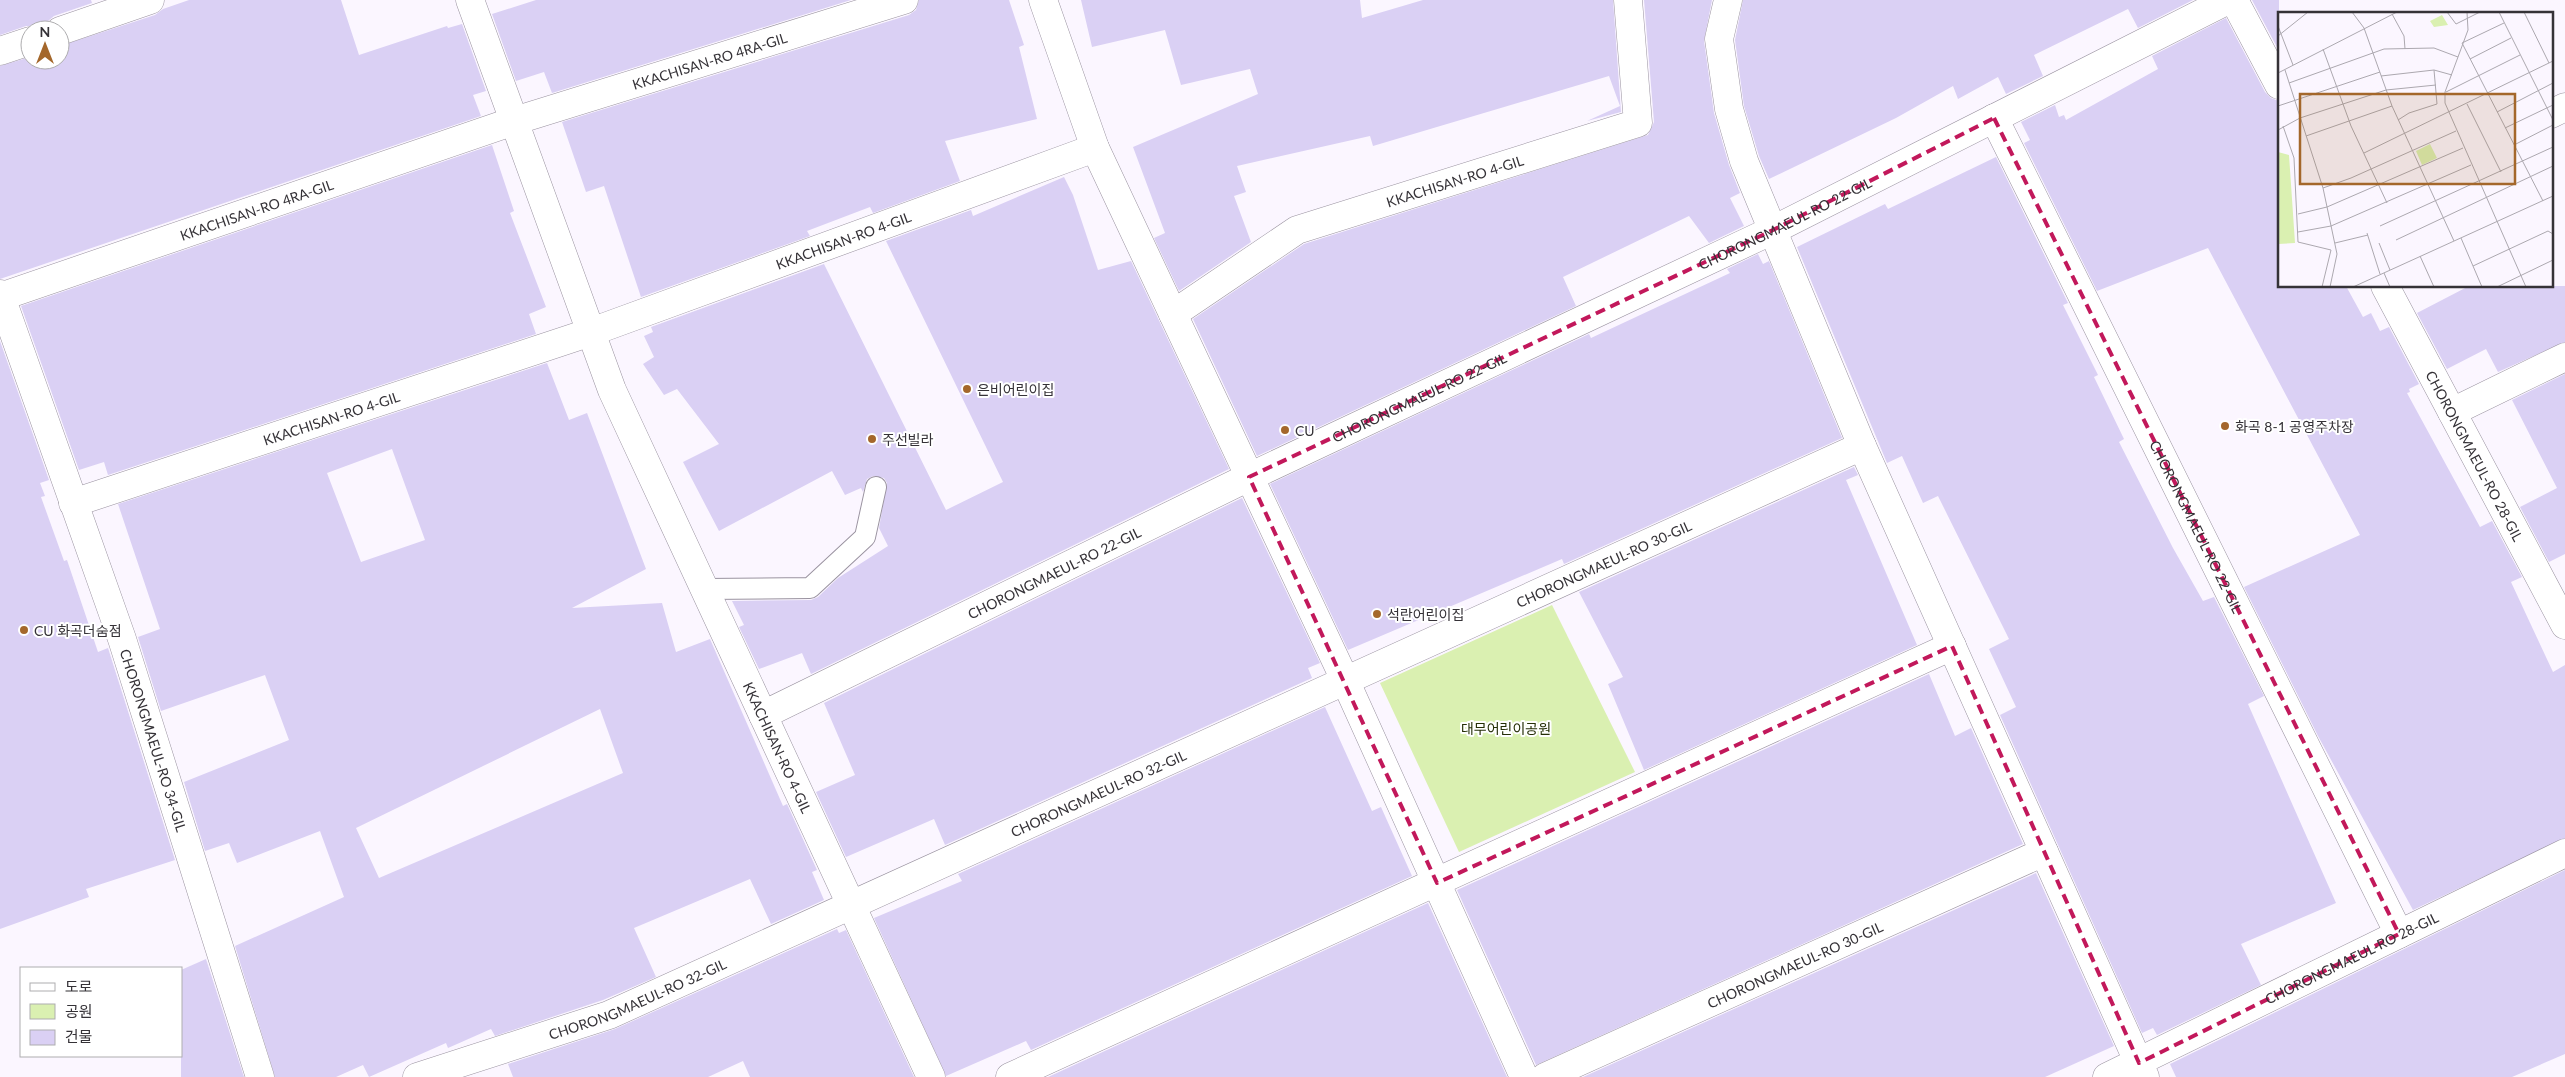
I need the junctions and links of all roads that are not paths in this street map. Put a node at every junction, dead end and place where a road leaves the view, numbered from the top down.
1 (150, 0) edge
2 (470, 0) edge
3 (904, 0) edge
4 (1043, 0) edge
5 (1628, 0) edge
6 (1728, 0) edge
7 (2228, 0) edge
8 (2234, 0) edge
9 (70, 28) edge
10 (20, 44) edge
11 (0, 51) edge
12 (2278, 83) edge
13 (2565, 107) edge
14 (2552, 114) edge
15 (1994, 118) junction
16 (514, 121) junction
17 (1095, 148) junction
18 (1773, 230) junction
19 (2386, 288) edge
20 (0, 296) edge
21 (1173, 314) junction
22 (591, 332) junction
23 (2565, 357) edge
24 (2452, 412) junction
25 (1862, 446) junction
26 (1249, 477) junction
27 (876, 487) dead end
28 (73, 503) junction
29 (704, 589) junction
30 (2564, 619) edge
31 (1952, 646) junction
32 (1345, 680) junction
33 (762, 715) junction
34 (2044, 852) junction
35 (2565, 852) edge
36 (1437, 883) junction
37 (850, 905) junction
38 (2399, 934) junction
39 (2142, 1070) edge
40 (260, 1077) edge
41 (417, 1077) edge
42 (931, 1077) edge
43 (1010, 1077) edge
44 (1524, 1077) edge
45 (1545, 1077) edge
46 (2106, 1077) edge

1 - 9 street
2 - 16 street
3 - 16 street, KKACHISAN-RO 4RA-GIL
4 - 17 street
5 - 21 street, KKACHISAN-RO 4-GIL
6 - 18 street
7 - 15 street, CHORONGMAEUL-RO 22-GIL
8 - 12 street
10 - 11 street
13 - 14 street
15 - 18 street, CHORONGMAEUL-RO 22-GIL
15 - 38 street, CHORONGMAEUL-RO 22-GIL
16 - 20 street, KKACHISAN-RO 4RA-GIL
16 - 22 street
17 - 21 street
17 - 22 street, KKACHISAN-RO 4-GIL
18 - 25 street
18 - 26 street, CHORONGMAEUL-RO 22-GIL
19 - 24 street, CHORONGMAEUL-RO 28-GIL
20 - 28 street, CHORONGMAEUL-RO 34-GIL
21 - 26 street
22 - 28 street, KKACHISAN-RO 4-GIL
22 - 29 street, KKACHISAN-RO 4-GIL
23 - 24 street
24 - 30 street, CHORONGMAEUL-RO 28-GIL
25 - 31 street
25 - 32 street, CHORONGMAEUL-RO 30-GIL
26 - 32 street
26 - 33 street, CHORONGMAEUL-RO 22-GIL
27 - 29 lane
28 - 40 street, CHORONGMAEUL-RO 34-GIL
29 - 33 street, KKACHISAN-RO 4-GIL
31 - 34 street
31 - 36 street
32 - 36 street
32 - 37 street, CHORONGMAEUL-RO 32-GIL
33 - 37 street, KKACHISAN-RO 4-GIL
34 - 39 street
34 - 45 street, CHORONGMAEUL-RO 30-GIL
35 - 38 street, CHORONGMAEUL-RO 28-GIL
36 - 43 street
36 - 44 street
37 - 41 street, CHORONGMAEUL-RO 32-GIL
37 - 42 street
38 - 39 street, CHORONGMAEUL-RO 28-GIL
39 - 46 street

